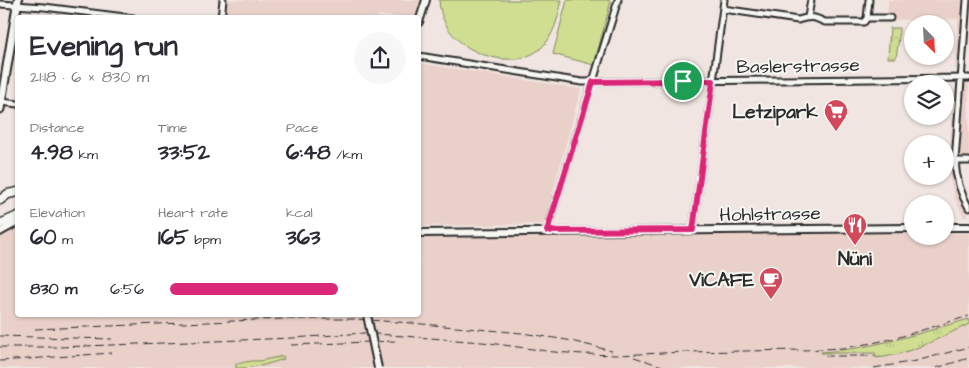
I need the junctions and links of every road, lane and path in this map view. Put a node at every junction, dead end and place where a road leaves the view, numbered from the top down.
1 (224, 0) edge
2 (426, 0) edge
3 (618, 0) edge
4 (724, 0) edge
5 (811, 0) edge
6 (869, 0) edge
7 (967, 0) edge
8 (18, 3) edge
9 (0, 4) edge
10 (723, 9) junction
11 (109, 15) edge
12 (222, 15) edge
13 (421, 16) edge
14 (808, 18) junction
15 (867, 18) junction
16 (890, 18) dead end
17 (15, 21) edge
18 (421, 56) edge
19 (961, 78) junction
20 (969, 78) edge
21 (713, 81) junction
22 (593, 82) junction
23 (15, 104) edge
24 (1, 105) edge
25 (955, 161) junction
26 (969, 161) edge
27 (15, 192) edge
28 (0, 200) edge
29 (969, 208) edge
30 (15, 217) edge
31 (0, 224) edge
32 (15, 224) edge
33 (969, 227) edge
34 (904, 228) edge
35 (954, 228) edge
36 (693, 230) junction
37 (547, 231) junction
38 (0, 232) edge
39 (421, 233) edge
40 (367, 317) edge
41 (378, 368) edge

1 - 12 street
2 - 13 street
3 - 22 street
4 - 10 street
5 - 14 street
6 - 15 street
7 - 19 street
8 - 9 street
8 - 11 street
10 - 14 street
10 - 21 street
14 - 15 street
15 - 16 street
17 - 24 main road
18 - 22 street, Baslerstrasse
19 - 20 street, Baslerstrasse
19 - 21 street, Baslerstrasse
19 - 25 street
21 - 22 street, Baslerstrasse
21 - 36 street
22 - 37 street
23 - 24 street
25 - 26 street
25 - 29 street
27 - 28 main road
30 - 31 main road
32 - 38 street
33 - 35 street
34 - 36 street, Hohlstrasse
36 - 37 street, Hohlstrasse
37 - 39 street, Hohlstrasse
40 - 41 street, bridge

